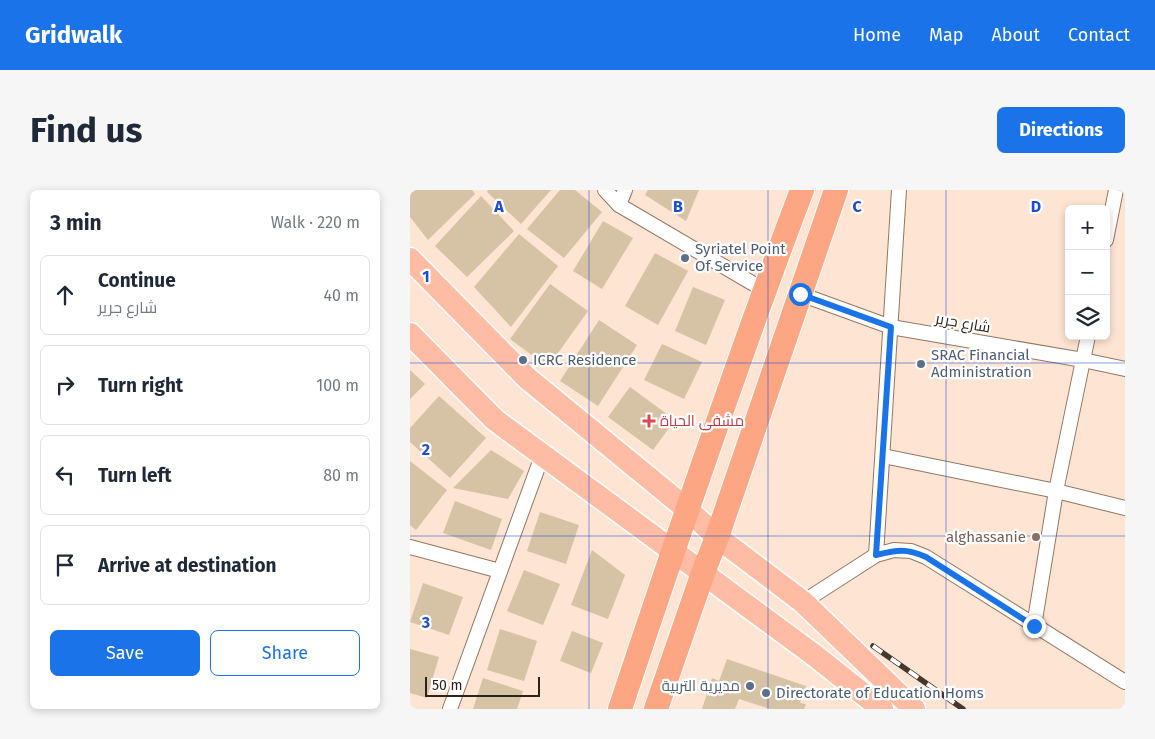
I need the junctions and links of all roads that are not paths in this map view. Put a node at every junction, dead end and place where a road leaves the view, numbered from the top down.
1 (604, 190) edge
2 (625, 190) edge
3 (802, 190) edge
4 (836, 190) edge
5 (900, 190) edge
6 (1116, 190) edge
7 (619, 204) junction
8 (1110, 220) edge
9 (410, 259) edge
10 (764, 290) junction
11 (800, 294) junction
12 (891, 327) junction
13 (410, 334) edge
14 (1087, 340) edge
15 (1084, 360) junction
16 (1125, 369) edge
17 (542, 456) junction
18 (883, 456) junction
19 (1056, 491) junction
20 (1125, 508) edge
21 (688, 510) junction
22 (718, 537) junction
23 (410, 547) edge
24 (672, 552) junction
25 (876, 555) junction
26 (500, 571) junction
27 (703, 573) junction
28 (803, 602) junction
29 (1034, 626) junction
30 (1125, 682) edge
31 (450, 709) edge
32 (620, 709) edge
33 (656, 709) edge
34 (882, 709) edge
35 (914, 709) edge

1 - 7 street
2 - 7 street
3 - 10 highway
4 - 11 highway
5 - 12 street
6 - 8 street
7 - 10 street
9 - 21 main road
10 - 21 highway
11 - 12 street, شارع جرير
11 - 22 highway
12 - 15 street, شارع جرير
12 - 18 street
13 - 17 main road
14 - 15 street
15 - 16 street, شارع جرير
15 - 19 street
17 - 24 main road
17 - 26 street
18 - 19 street
18 - 25 street
19 - 20 street
19 - 29 street
21 - 22 main road
21 - 24 highway
22 - 27 highway
22 - 28 main road
23 - 26 street
24 - 27 main road
24 - 32 highway
25 - 28 street
25 - 29 street
26 - 31 street
27 - 33 highway
27 - 34 main road
28 - 35 main road
29 - 30 street

